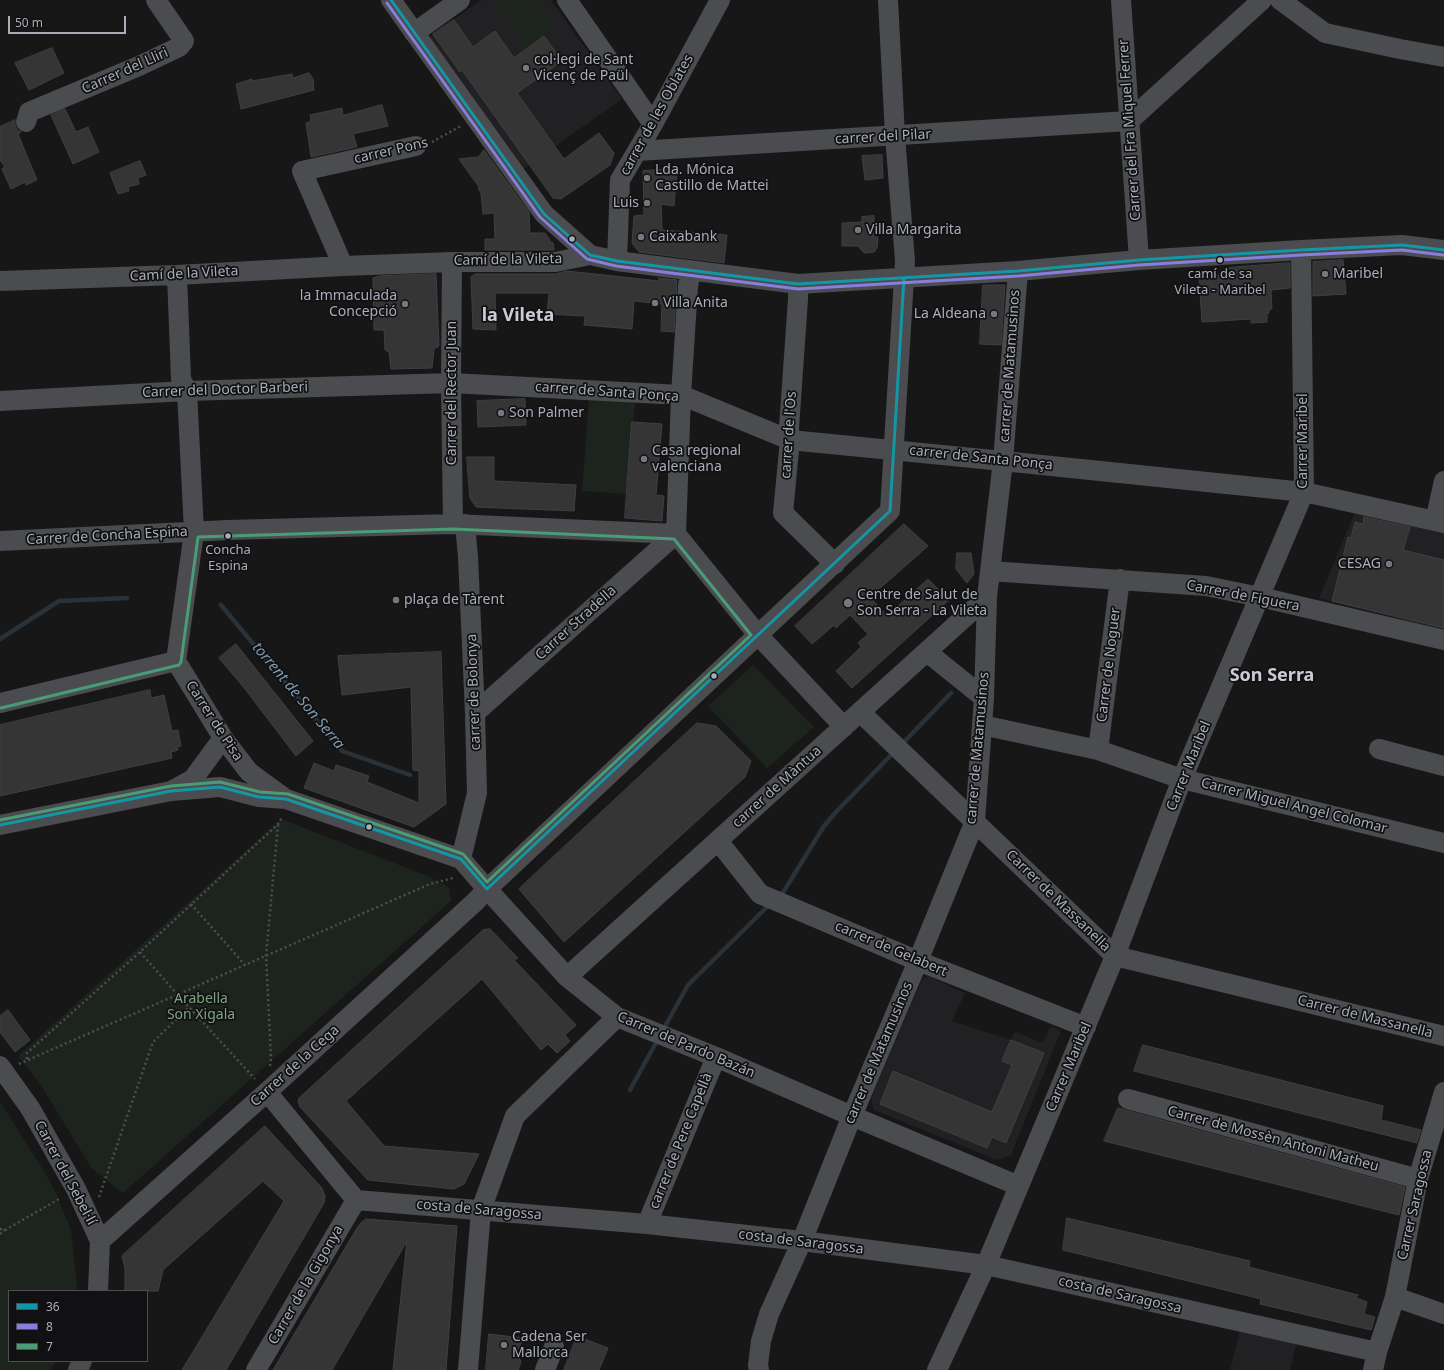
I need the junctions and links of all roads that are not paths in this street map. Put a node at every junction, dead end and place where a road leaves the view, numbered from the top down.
1 (156, 0) edge
2 (391, 0) edge
3 (460, 0) edge
4 (567, 0) edge
5 (720, 0) edge
6 (888, 0) edge
7 (1121, 0) edge
8 (1262, 0) edge
9 (1280, 0) edge
10 (414, 33) junction
11 (1444, 57) edge
12 (1130, 121) junction
13 (26, 122) dead end
14 (653, 124) junction
15 (895, 136) junction
16 (416, 146) road end
17 (637, 151) junction
18 (1301, 250) junction
19 (1444, 250) edge
20 (590, 255) junction
21 (617, 260) junction
22 (1139, 260) junction
23 (452, 262) junction
24 (343, 266) junction
25 (691, 271) junction
26 (1018, 271) junction
27 (177, 275) junction
28 (904, 278) junction
29 (0, 281) edge
30 (798, 284) junction
31 (451, 383) junction
32 (187, 391) junction
33 (681, 395) junction
34 (0, 401) edge
35 (790, 440) junction
36 (893, 450) junction
37 (1003, 460) junction
38 (1444, 481) edge
39 (1304, 492) junction
40 (1439, 522) edge
41 (459, 524) junction
42 (194, 532) junction
43 (676, 534) junction
44 (0, 542) edge
45 (836, 564) junction
46 (990, 571) junction
47 (1120, 580) junction
48 (987, 597) junction
49 (1260, 597) junction
50 (758, 635) junction
51 (1444, 640) edge
52 (927, 652) junction
53 (176, 661) junction
54 (984, 698) junction
55 (0, 703) edge
56 (860, 712) junction
57 (475, 713) junction
58 (982, 725) junction
59 (844, 727) junction
60 (222, 738) junction
61 (1379, 749) dead end
62 (1098, 750) junction
63 (1444, 766) edge
64 (1182, 779) junction
65 (172, 791) junction
66 (290, 800) junction
67 (975, 821) junction
68 (0, 825) edge
69 (718, 841) junction
70 (1444, 843) edge
71 (467, 866) junction
72 (487, 889) junction
73 (1115, 956) junction
74 (918, 961) junction
75 (567, 977) junction
76 (617, 1017) junction
77 (1086, 1027) junction
78 (1444, 1036) edge
79 (716, 1057) junction
80 (3, 1070) edge
81 (267, 1092) junction
82 (1128, 1099) dead end
83 (1443, 1103) edge
84 (852, 1116) junction
85 (1418, 1179) junction
86 (1019, 1186) junction
87 (356, 1200) junction
88 (481, 1210) junction
89 (647, 1224) junction
90 (100, 1241) junction
91 (802, 1241) junction
92 (986, 1265) junction
93 (98, 1290) edge
94 (1395, 1297) junction
95 (1444, 1314) edge
96 (554, 1347) dead end
97 (1375, 1361) edge
98 (256, 1370) edge
99 (468, 1370) edge
100 (545, 1370) edge
101 (759, 1370) edge
102 (937, 1370) edge

1 - 13 street, Carrer del Lliri
2 - 10 street
3 - 10 street
4 - 14 street
5 - 14 street, carrer de les Oblates
6 - 15 street, Carrer de la Cega
7 - 12 street, Carrer del Fra Miquel Ferrer
8 - 12 street
9 - 11 street
10 - 20 street
12 - 15 street, carrer del Pilar
12 - 22 street, Carrer del Fra Miquel Ferrer
14 - 17 street, carrer de les Oblates
15 - 17 street, carrer del Pilar
15 - 28 street, Carrer de la Cega
16 - 24 street, carrer Pons
17 - 21 street, carrer de les Oblates
18 - 19 street, Camí de la Vileta
18 - 22 street, Camí de la Vileta
18 - 39 street, Carrer Maribel
20 - 21 street, Camí de la Vileta
20 - 23 street, Camí de la Vileta
21 - 25 street, Camí de la Vileta
22 - 26 street, Camí de la Vileta
23 - 24 street, Camí de la Vileta
23 - 31 street, Carrer del Rector Juan
24 - 27 street, Camí de la Vileta
25 - 30 street, Camí de la Vileta
25 - 33 street
26 - 28 street, Camí de la Vileta
26 - 37 street, carrer de Matamusinos
27 - 29 street, Camí de la Vileta
27 - 32 street
28 - 30 street, Camí de la Vileta
28 - 36 street, Carrer de la Cega
30 - 35 street, carrer de l'Os
31 - 32 street, Carrer del Doctor Barberi
31 - 33 street, carrer de Santa Ponça
31 - 41 street, Carrer del Rector Juan
32 - 34 street, Carrer del Doctor Barberi
32 - 42 street
33 - 35 street, carrer de Santa Ponça
33 - 43 street
35 - 36 street, carrer de Santa Ponça
35 - 45 street, carrer de l'Os
36 - 37 street, carrer de Santa Ponça
36 - 45 street, Carrer de la Cega
37 - 39 street, carrer de Santa Ponça
37 - 46 street, carrer de Matamusinos
38 - 40 street
39 - 40 street, carrer de Santa Ponça
39 - 49 street, Carrer Maribel
41 - 42 street, Carrer de Concha Espina
41 - 43 street, Carrer de Concha Espina
41 - 57 street, carrer de Bolonya
42 - 44 street, Carrer de Concha Espina
42 - 53 street
43 - 50 street
43 - 57 street, Carrer Stradella
45 - 50 street, Carrer de la Cega
46 - 47 street, Carrer de Figuera
46 - 48 street, carrer de Matamusinos
47 - 49 street, Carrer de Figuera
47 - 62 street, Carrer de Noguer
48 - 52 street, carrer de Màntua
48 - 54 street, carrer de Matamusinos
49 - 51 street, Carrer de Figuera
49 - 64 street, Carrer Maribel
50 - 59 street
50 - 72 street, Carrer de la Cega
52 - 54 street
52 - 56 street, carrer de Màntua
53 - 55 street
53 - 60 street, Carrer de Pisa
54 - 58 street, carrer de Matamusinos
56 - 59 street, carrer de Màntua
56 - 67 street, Carrer de Massanella
57 - 71 street, carrer de Bolonya
58 - 62 street, Carrer Miguel Angel Colomar
58 - 67 street, carrer de Matamusinos
59 - 69 street, carrer de Màntua
60 - 65 street
60 - 66 street, Carrer de Pisa
61 - 63 street
62 - 64 street, Carrer Miguel Angel Colomar
64 - 70 street, Carrer Miguel Angel Colomar
64 - 73 street, Carrer Maribel
65 - 66 street
65 - 68 street
66 - 71 street
67 - 73 street, Carrer de Massanella
67 - 74 street, carrer de Matamusinos
69 - 74 street, carrer de Gelabert
69 - 75 street, carrer de Màntua
71 - 72 street, Carrer de Pardo Bazán
72 - 75 street, Carrer de Pardo Bazán
72 - 81 street, Carrer de la Cega
73 - 77 street, Carrer Maribel
73 - 78 street, Carrer de Massanella
74 - 77 street, carrer de Gelabert
74 - 84 street, carrer de Matamusinos
75 - 76 street, Carrer de Pardo Bazán
76 - 79 street, Carrer de Pardo Bazán
76 - 88 street
77 - 86 street, Carrer Maribel
79 - 84 street, Carrer de Pardo Bazán
79 - 89 street, carrer de Pere Capellà
80 - 90 street, Carrer del Sebel·lí
81 - 87 street
81 - 90 street, Carrer de la Cega
82 - 85 street, Carrer de Mossèn Antoni Matheu
83 - 85 street, Carrer Saragossa
84 - 86 street, Carrer de Pardo Bazán
84 - 91 street, carrer de Matamusinos
85 - 94 street, Carrer Saragossa
86 - 92 street, Carrer Maribel
87 - 88 street, costa de Saragossa
87 - 98 street, Carrer de la Gigonya
88 - 89 street, costa de Saragossa
88 - 99 street
89 - 91 street, costa de Saragossa
90 - 93 street, Carrer del Sebel·lí
91 - 92 street, costa de Saragossa
91 - 101 street, carrer de Matamusinos
92 - 97 street, costa de Saragossa
92 - 102 street, Carrer Maribel
94 - 95 street
94 - 97 street
96 - 100 street

